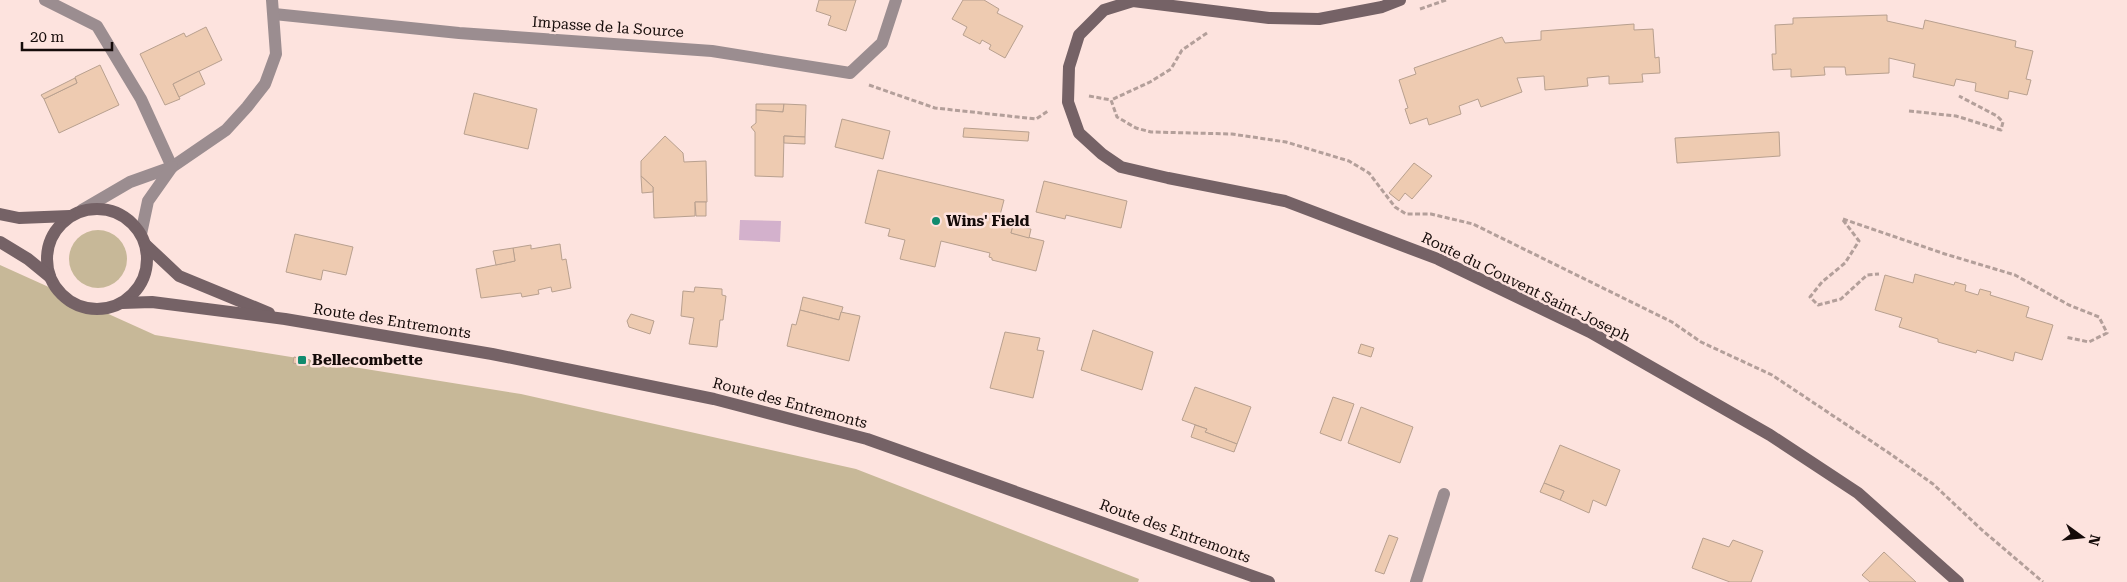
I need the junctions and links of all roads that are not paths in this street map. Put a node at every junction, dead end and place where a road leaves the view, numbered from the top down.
1 (45, 0) edge
2 (272, 0) edge
3 (896, 0) edge
4 (1400, 0) edge
5 (274, 14) junction
6 (172, 167) junction
7 (82, 210) junction
8 (0, 214) edge
9 (70, 216) junction
10 (144, 239) junction
11 (0, 242) edge
12 (50, 277) junction
13 (122, 303) junction
14 (285, 320) junction
15 (1444, 494) dead end
16 (1269, 582) edge
17 (1416, 582) edge
18 (1958, 582) edge

1 - 6 street
2 - 5 street
3 - 5 street, Impasse de la Source
4 - 18 main road, Route du Couvent Saint-Joseph
5 - 6 street
6 - 7 street
6 - 10 street
7 - 9 main road, Route des Entremonts
7 - 10 main road, Route des Entremonts
8 - 9 main road, Route des Entremonts
9 - 12 main road, Route des Entremonts
10 - 13 main road
10 - 14 main road, Route des Entremonts
11 - 12 main road, Route des Entremonts
12 - 13 main road, Route des Entremonts
13 - 14 main road, Route des Entremonts
14 - 16 main road, Route des Entremonts
15 - 17 street

